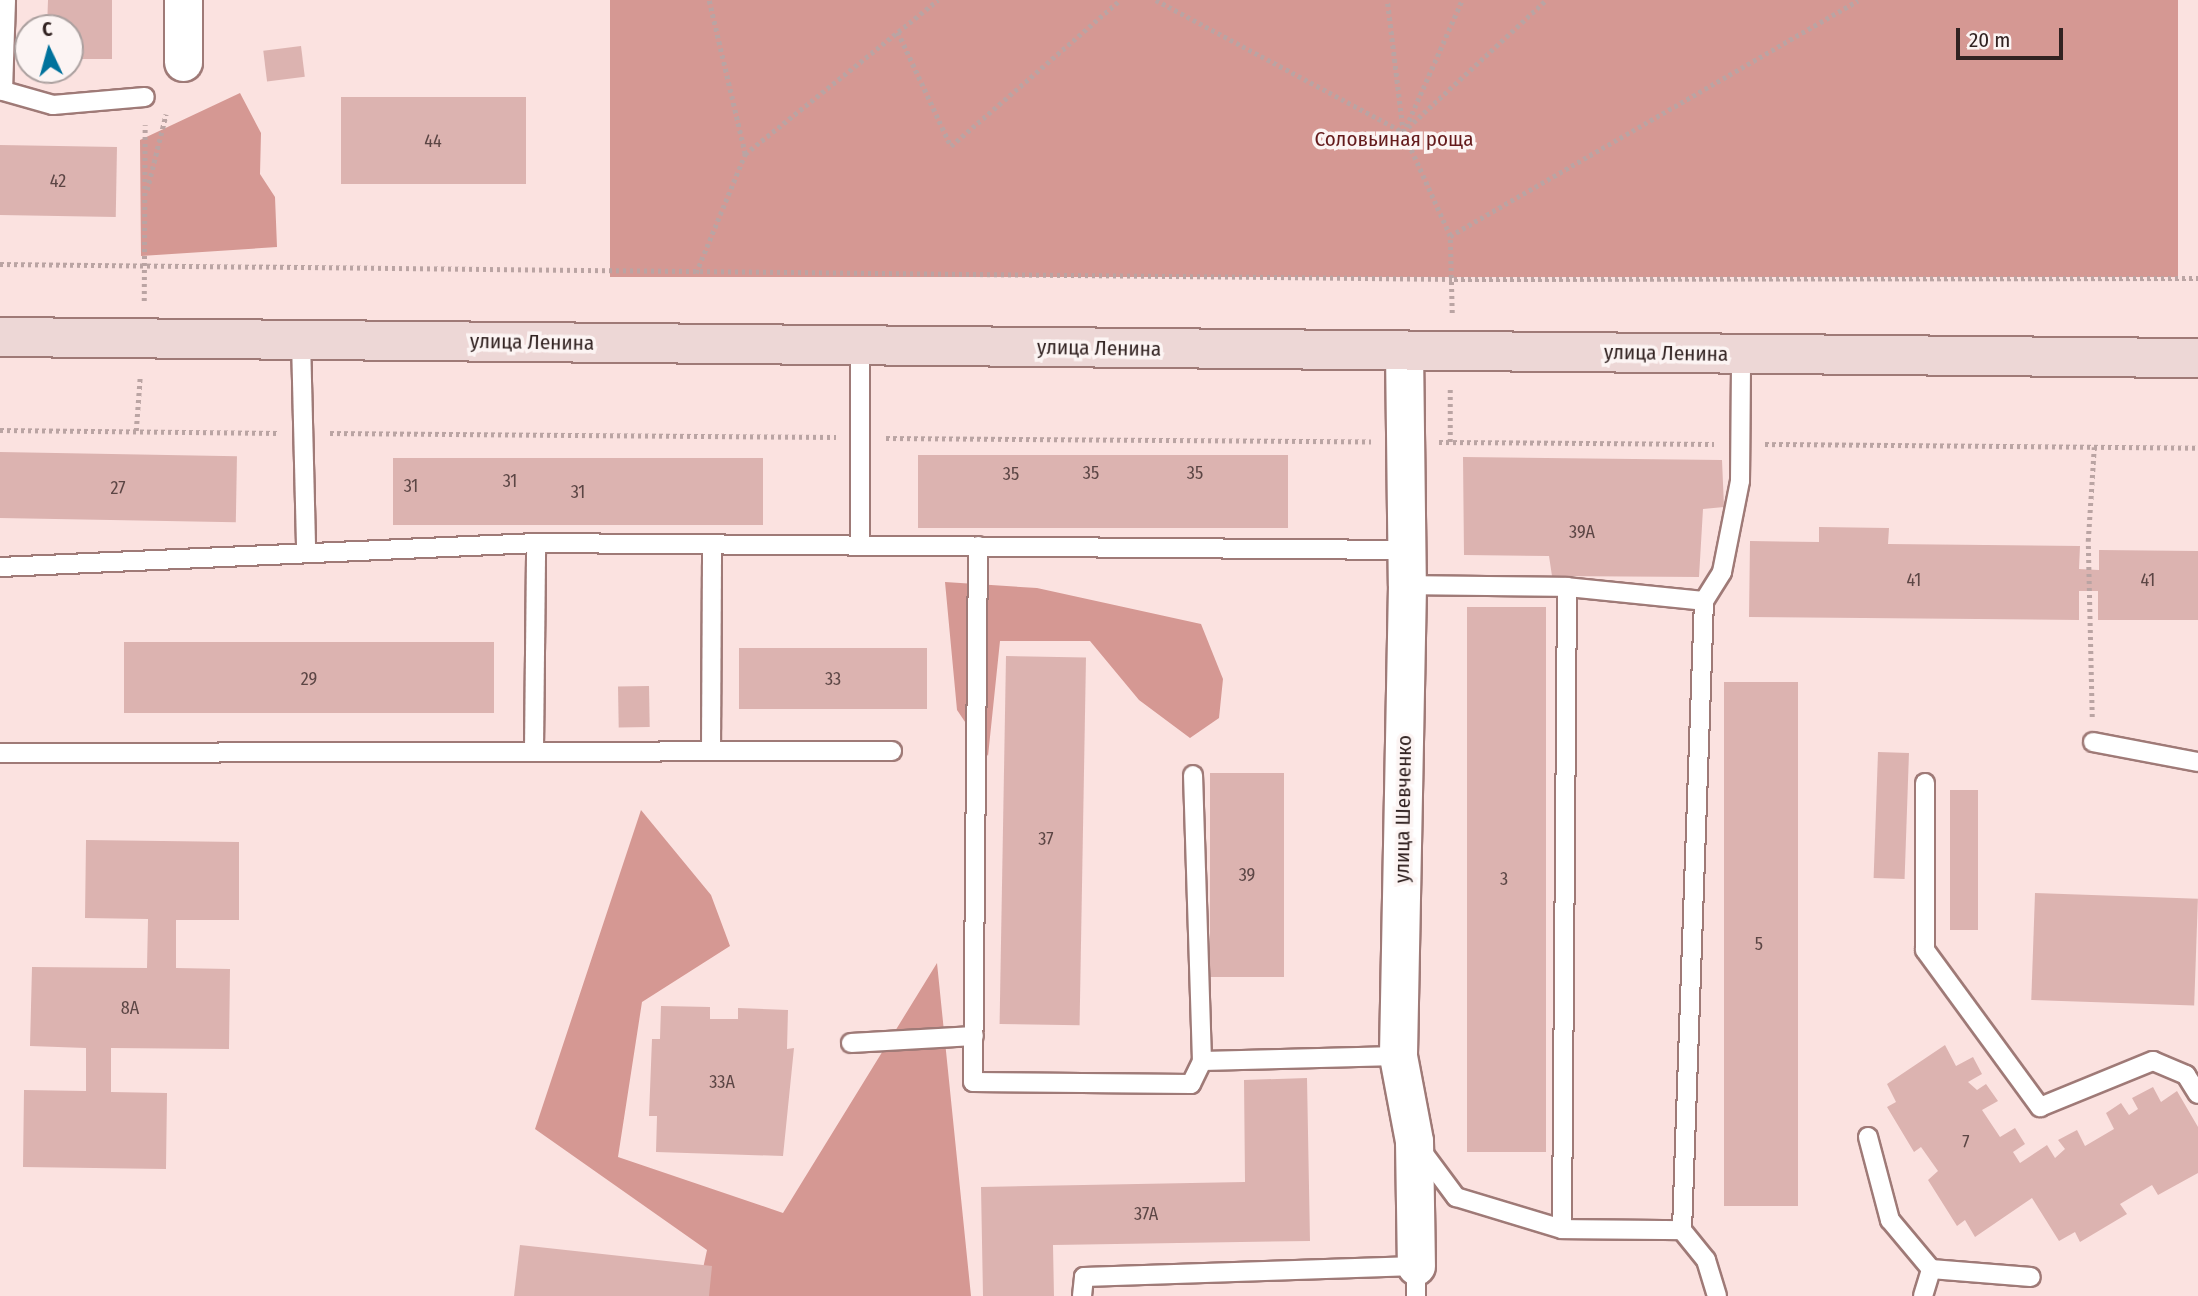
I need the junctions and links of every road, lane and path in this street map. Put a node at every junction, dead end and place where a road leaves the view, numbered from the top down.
1 (6, 0) edge
2 (183, 0) edge
3 (709, 0) edge
4 (938, 0) edge
5 (1120, 0) edge
6 (1156, 0) edge
7 (1387, 0) edge
8 (1461, 0) edge
9 (1546, 0) edge
10 (1858, 0) edge
11 (898, 32) junction
12 (183, 62) joint
13 (1, 90) edge
14 (145, 97) dead end
15 (1404, 132) junction
16 (745, 154) junction
17 (146, 222) dead end
18 (1450, 236) junction
19 (0, 264) edge
20 (696, 273) junction
21 (2198, 278) edge
22 (1454, 279) junction
23 (0, 337) edge
24 (301, 340) junction
25 (860, 345) junction
26 (1404, 351) junction
27 (1451, 351) junction
28 (1741, 354) junction
29 (2198, 358) edge
30 (0, 430) edge
31 (303, 433) junction
32 (860, 438) junction
33 (1405, 441) junction
34 (1450, 442) junction
35 (1740, 444) junction
36 (2094, 447) junction
37 (2198, 448) edge
38 (536, 543) junction
39 (712, 544) junction
40 (860, 546) junction
41 (978, 546) junction
42 (1406, 550) junction
43 (306, 552) junction
44 (0, 567) edge
45 (1407, 585) junction
46 (1567, 587) junction
47 (1704, 601) junction
48 (2093, 742) joint
49 (534, 748) junction
50 (710, 750) junction
51 (892, 751) dead end
52 (0, 753) edge
53 (2198, 762) edge
54 (1193, 775) dead end
55 (1924, 783) dead end
56 (974, 1036) junction
57 (851, 1043) dead end
58 (1398, 1056) junction
59 (1202, 1061) junction
60 (2198, 1094) edge
61 (1868, 1137) dead end
62 (1414, 1141) junction
63 (1562, 1229) junction
64 (1682, 1230) junction
65 (1931, 1269) junction
66 (2031, 1277) dead end
67 (1416, 1281) edge
68 (1082, 1296) edge
69 (1717, 1296) edge
70 (1923, 1296) edge

1 - 13 lane
2 - 12 street
3 - 16 path
4 - 11 path
5 - 11 path
6 - 15 path
7 - 15 path
8 - 15 path
9 - 15 path
10 - 18 path
11 - 16 path
12 - 17 path
13 - 14 lane
15 - 18 path
16 - 20 path
18 - 22 path
19 - 20 path
20 - 22 path
21 - 22 path
22 - 27 path
23 - 24 main road, улица Ленина
24 - 25 main road, улица Ленина
24 - 31 lane
25 - 26 main road, улица Ленина
25 - 32 lane
26 - 27 main road, улица Ленина
26 - 33 street, улица Шевченко
27 - 28 main road, улица Ленина
27 - 34 path
28 - 29 main road, улица Ленина
28 - 35 lane
30 - 31 path
31 - 32 path
31 - 43 lane
32 - 33 path
32 - 40 lane
33 - 34 path
33 - 42 street, улица Шевченко
34 - 35 path
35 - 36 path
35 - 47 lane
36 - 37 path
36 - 48 path
38 - 39 lane
38 - 43 lane
38 - 49 lane
39 - 40 lane
39 - 50 lane
40 - 41 lane
41 - 42 lane
41 - 56 lane
42 - 45 street, улица Шевченко
43 - 44 lane
45 - 46 lane
45 - 58 street, улица Шевченко
46 - 47 lane
46 - 63 lane
47 - 64 lane
48 - 53 lane
49 - 50 lane
49 - 52 lane
50 - 51 lane
54 - 59 lane
55 - 60 lane
56 - 57 lane
56 - 59 lane
58 - 59 lane
58 - 62 street, улица Шевченко
61 - 65 lane
62 - 63 lane
62 - 67 street, улица Шевченко
63 - 64 lane
64 - 69 lane
65 - 66 lane
65 - 70 lane
67 - 68 lane

